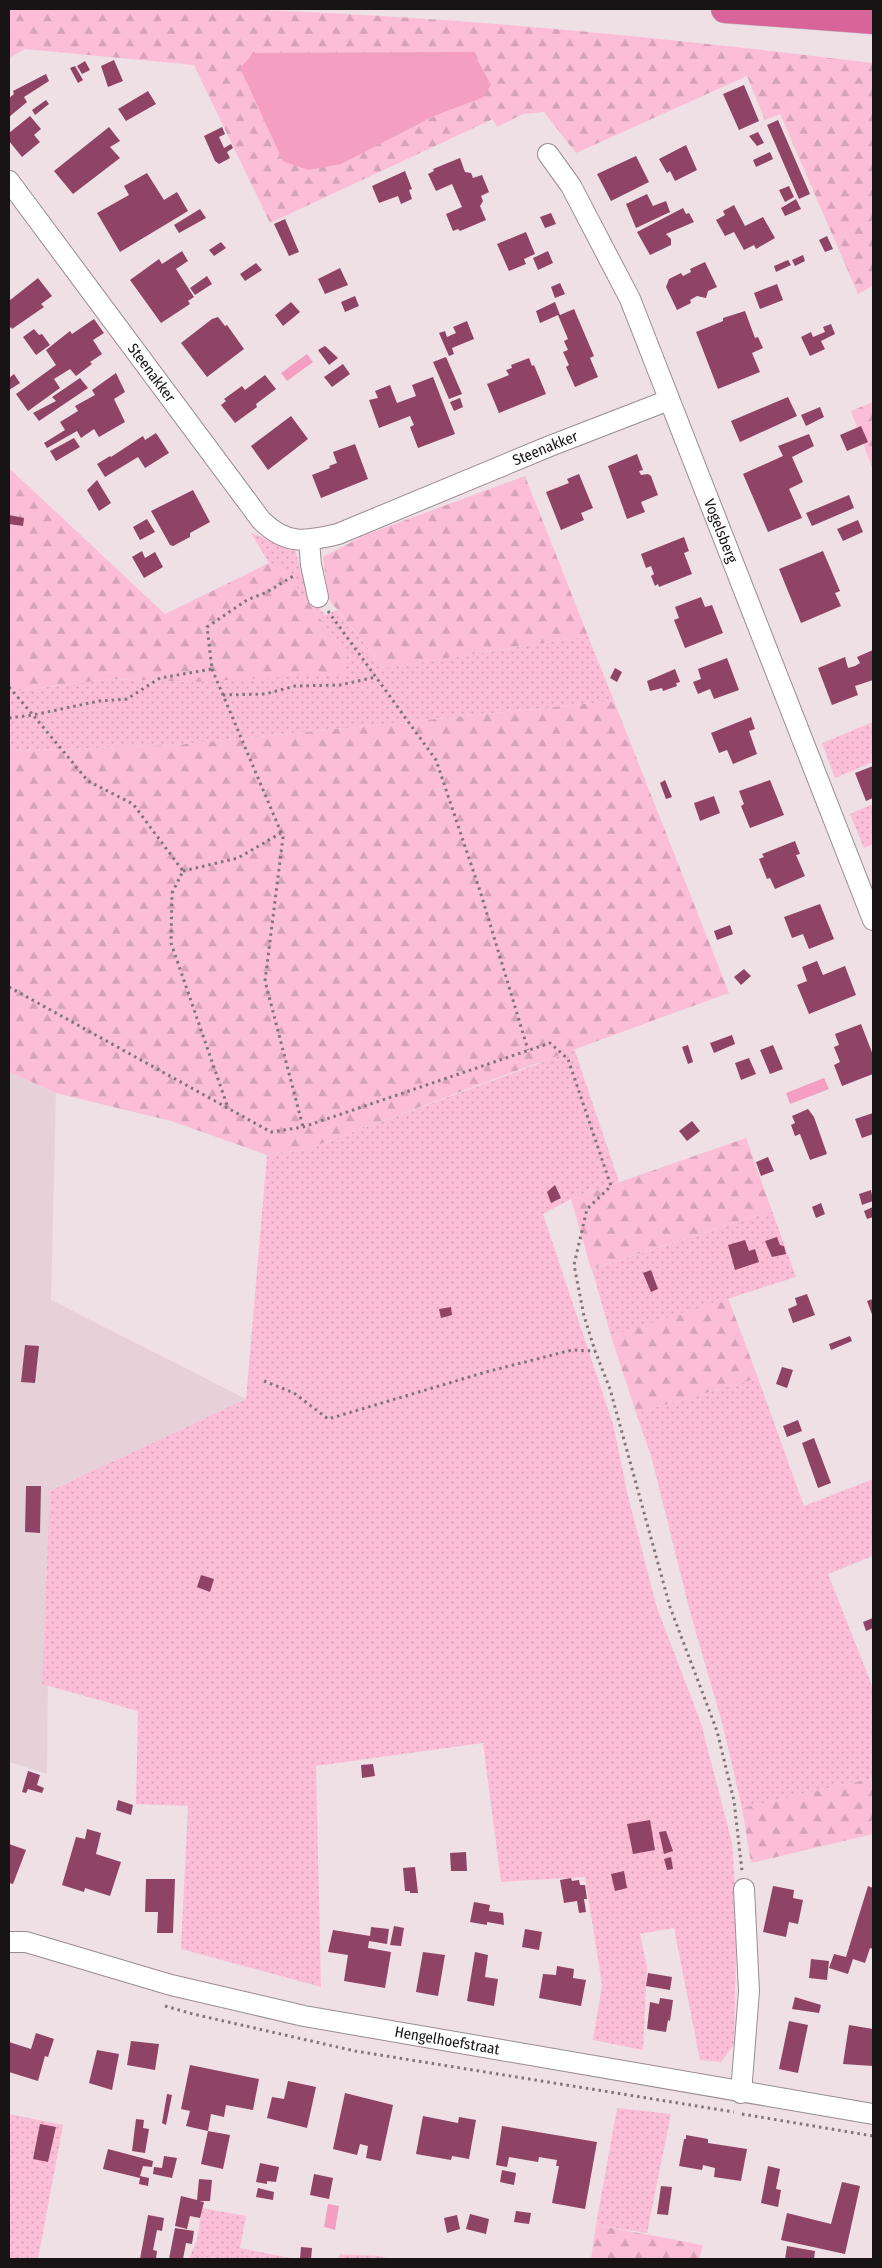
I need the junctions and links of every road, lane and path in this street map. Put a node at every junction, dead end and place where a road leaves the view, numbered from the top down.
1 (725, 9) edge
2 (873, 20) edge
3 (548, 154) dead end
4 (9, 181) edge
5 (669, 400) junction
6 (309, 541) junction
7 (310, 565) junction
8 (318, 597) joint
9 (212, 669) junction
10 (376, 677) junction
11 (9, 688) edge
12 (223, 695) junction
13 (34, 714) junction
14 (9, 718) edge
15 (281, 833) junction
16 (183, 871) junction
17 (873, 920) edge
18 (9, 987) edge
19 (528, 1050) junction
20 (228, 1108) junction
21 (303, 1127) junction
22 (595, 1352) junction
23 (264, 1381) dead end
24 (744, 1889) joint
25 (9, 1930) edge
26 (18, 1942) edge
27 (741, 2093) junction
28 (873, 2114) edge

1 - 2 highway
3 - 5 street, Vogelsberg
4 - 6 street, Steenakker
5 - 6 street, Steenakker
5 - 17 street, Vogelsberg
6 - 7 street
7 - 8 street
7 - 9 path
8 - 10 path
9 - 12 path
9 - 13 path
10 - 12 path
10 - 19 path
11 - 13 path
12 - 15 path
13 - 14 path
13 - 16 path
15 - 16 path
15 - 21 path
16 - 20 path
18 - 20 path
19 - 21 path
19 - 22 path
20 - 21 path
22 - 23 path
22 - 24 path
24 - 27 street
25 - 26 street, Hengelhoefstraat
26 - 27 street, Hengelhoefstraat
27 - 28 street, Hengelhoefstraat

